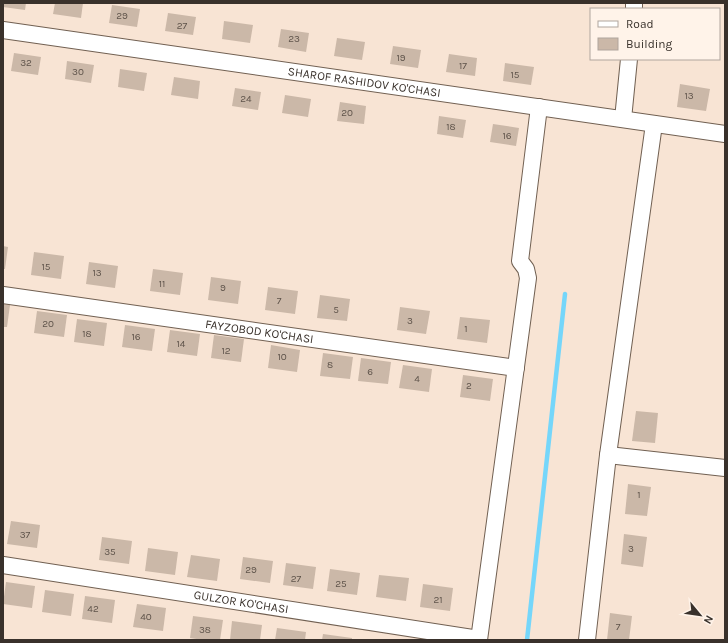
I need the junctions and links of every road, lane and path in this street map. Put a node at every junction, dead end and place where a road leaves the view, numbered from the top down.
1 (3, 30) edge
2 (629, 60) edge
3 (539, 107) junction
4 (623, 119) junction
5 (654, 124) junction
6 (725, 134) edge
7 (3, 295) edge
8 (516, 368) junction
9 (608, 455) junction
10 (725, 468) edge
11 (3, 565) edge
12 (479, 639) edge
13 (587, 640) edge

1 - 3 street, SHAROF RASHIDOV KO'CHASI
2 - 4 street
3 - 4 street, SHAROF RASHIDOV KO'CHASI
3 - 8 street
4 - 5 street, SHAROF RASHIDOV KO'CHASI
5 - 6 street, SHAROF RASHIDOV KO'CHASI
5 - 9 street
7 - 8 street, FAYZOBOD KO'CHASI
8 - 12 street
9 - 10 street
9 - 13 street
11 - 12 street, GULZOR KO'CHASI

